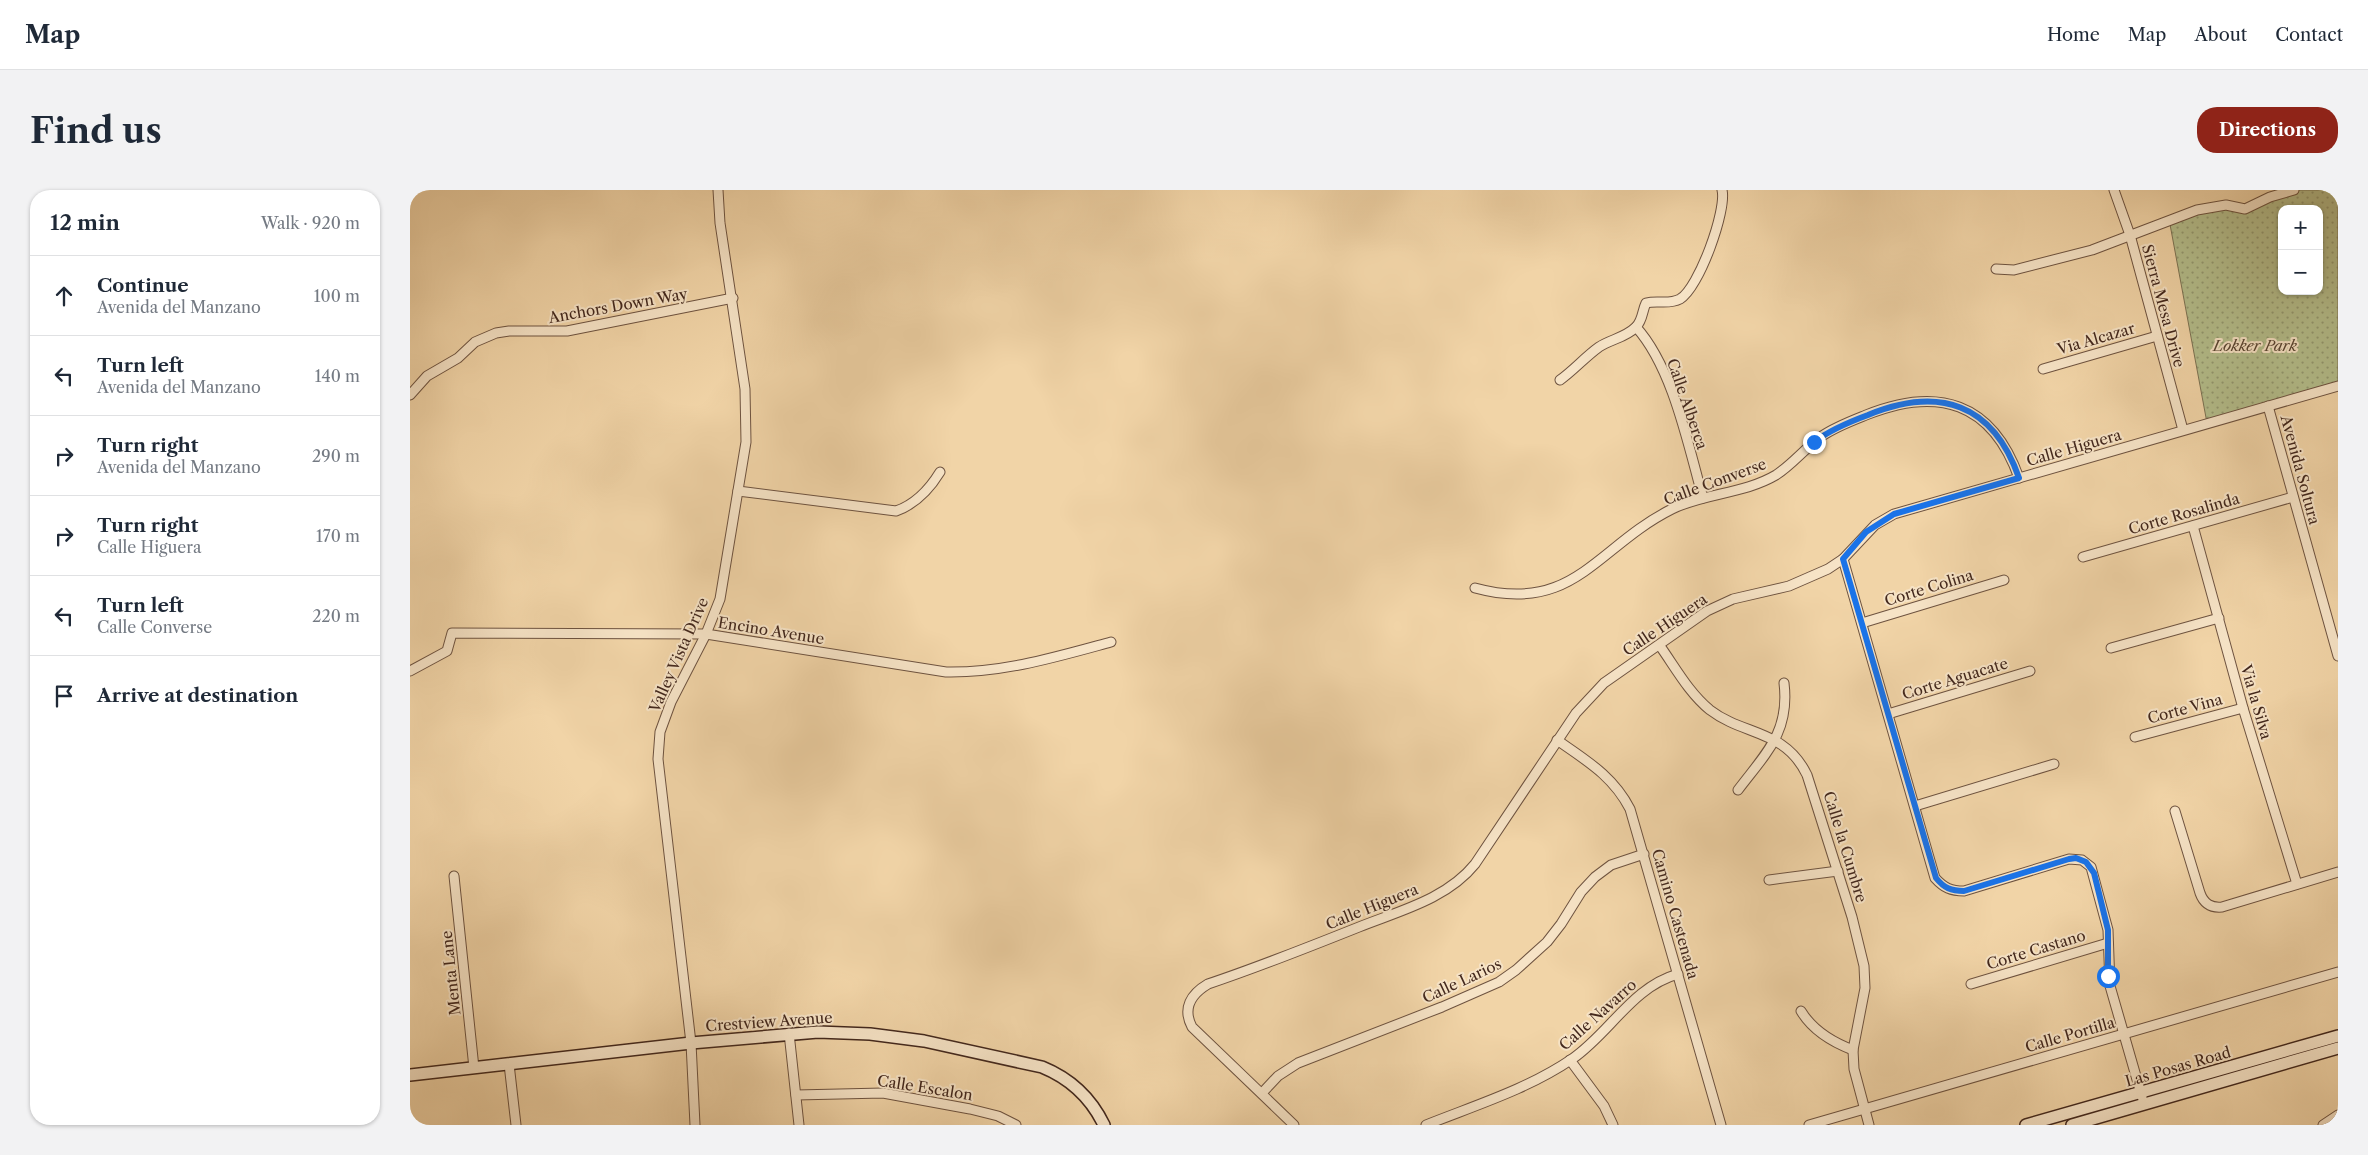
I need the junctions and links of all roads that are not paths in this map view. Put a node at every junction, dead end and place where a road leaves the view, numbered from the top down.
1 (718, 190) edge
2 (1722, 190) edge
3 (2114, 190) edge
4 (2294, 190) edge
5 (2130, 236) junction
6 (1996, 269) dead end
7 (733, 298) junction
8 (1636, 327) junction
9 (2157, 336) junction
10 (2043, 369) dead end
11 (1560, 380) dead end
12 (2338, 386) edge
13 (410, 395) edge
14 (2268, 406) junction
15 (2183, 430) junction
16 (940, 472) dead end
17 (2019, 478) junction
18 (738, 491) junction
19 (2293, 496) junction
20 (1703, 498) junction
21 (2193, 526) junction
22 (2084, 557) dead end
23 (1843, 559) junction
24 (2004, 580) dead end
25 (1475, 588) dead end
26 (2219, 618) junction
27 (1862, 623) junction
28 (706, 634) junction
29 (1111, 642) dead end
30 (1660, 646) junction
31 (2111, 648) dead end
32 (2338, 656) edge
33 (410, 671) edge
34 (2030, 671) dead end
35 (1784, 683) dead end
36 (2243, 708) junction
37 (1888, 714) junction
38 (2135, 737) dead end
39 (1557, 740) junction
40 (1775, 740) junction
41 (2054, 764) dead end
42 (1738, 790) dead end
43 (1914, 806) junction
44 (2175, 810) dead end
45 (1644, 854) junction
46 (1838, 871) junction
47 (2338, 872) edge
48 (454, 876) dead end
49 (1769, 880) dead end
50 (2297, 884) junction
51 (2108, 943) junction
52 (2338, 972) edge
53 (1678, 974) junction
54 (1971, 984) dead end
55 (1802, 1011) dead end
56 (789, 1033) junction
57 (2124, 1033) junction
58 (691, 1043) junction
59 (2337, 1045) edge
60 (1853, 1050) junction
61 (1570, 1060) junction
62 (509, 1064) junction
63 (474, 1068) junction
64 (410, 1075) edge
65 (1262, 1093) junction
66 (796, 1095) junction
67 (2142, 1099) junction
68 (1864, 1109) junction
69 (2338, 1115) edge
70 (516, 1125) edge
71 (695, 1125) edge
72 (799, 1125) edge
73 (1016, 1125) edge
74 (1104, 1125) edge
75 (1294, 1125) edge
76 (1426, 1125) edge
77 (1612, 1125) edge
78 (1721, 1125) edge
79 (1809, 1125) edge
80 (1868, 1125) edge
81 (2027, 1125) edge
82 (2072, 1125) edge
83 (2322, 1125) edge

1 - 7 street, Valley Vista Drive
2 - 8 street
3 - 5 street, Sierra Mesa Drive
4 - 5 street
5 - 6 street
5 - 9 street, Sierra Mesa Drive
7 - 13 street, Anchors Down Way
7 - 18 street, Valley Vista Drive
8 - 11 street
8 - 20 street, Calle Alberca
9 - 10 street, Via Alcazar
9 - 15 street, Sierra Mesa Drive
12 - 14 street, Calle Higuera
14 - 15 street, Calle Higuera
14 - 19 street, Avenida Soltura
15 - 17 street, Calle Higuera
16 - 18 street
17 - 20 street, Calle Converse
17 - 23 street, Calle Higuera
18 - 28 street, Valley Vista Drive
19 - 21 street, Corte Rosalinda
19 - 32 street, Avenida Soltura
20 - 25 street, Calle Converse
21 - 22 street, Corte Rosalinda
21 - 26 street, Via la Silva
23 - 27 street
23 - 30 street, Calle Higuera
24 - 27 street, Corte Colina
26 - 31 street
26 - 36 street, Via la Silva
27 - 37 street
28 - 29 street, Encino Avenue
28 - 33 street, Encino Avenue
28 - 58 street, Valley Vista Drive
30 - 39 street, Calle Higuera
30 - 40 street, Calle la Cumbre
34 - 37 street, Corte Aguacate
35 - 40 street
36 - 38 street, Corte Vina
36 - 50 street, Via la Silva
37 - 43 street
39 - 45 street, Camino Castenada
39 - 65 street, Calle Higuera
40 - 42 street
40 - 46 street, Calle la Cumbre
41 - 43 street
43 - 51 street
44 - 50 street
45 - 53 street, Camino Castenada
45 - 65 street, Calle Larios
46 - 49 street
46 - 60 street, Calle la Cumbre
47 - 50 street
48 - 63 street, Menta Lane
51 - 54 street, Corte Castano
51 - 57 street
52 - 57 street, Calle Portilla
53 - 61 street, Calle Navarro
53 - 78 street, Camino Castenada
55 - 60 street
56 - 58 street, Crestview Avenue
56 - 66 street
56 - 74 street, Crestview Avenue
57 - 67 street
57 - 68 street, Calle Portilla
58 - 62 street, Crestview Avenue
58 - 71 street, Valley Vista Drive
59 - 67 street, Las Posas Road
60 - 68 street, Calle la Cumbre
61 - 76 street, Calle Navarro
61 - 77 street
62 - 63 street, Crestview Avenue
62 - 70 street
63 - 64 street, Crestview Avenue
65 - 75 street
66 - 72 street
66 - 73 street, Calle Escalon
67 - 81 street, Las Posas Road
67 - 82 street, Las Posas Road
68 - 79 street, Calle Portilla
68 - 80 street, Calle la Cumbre
69 - 83 street

